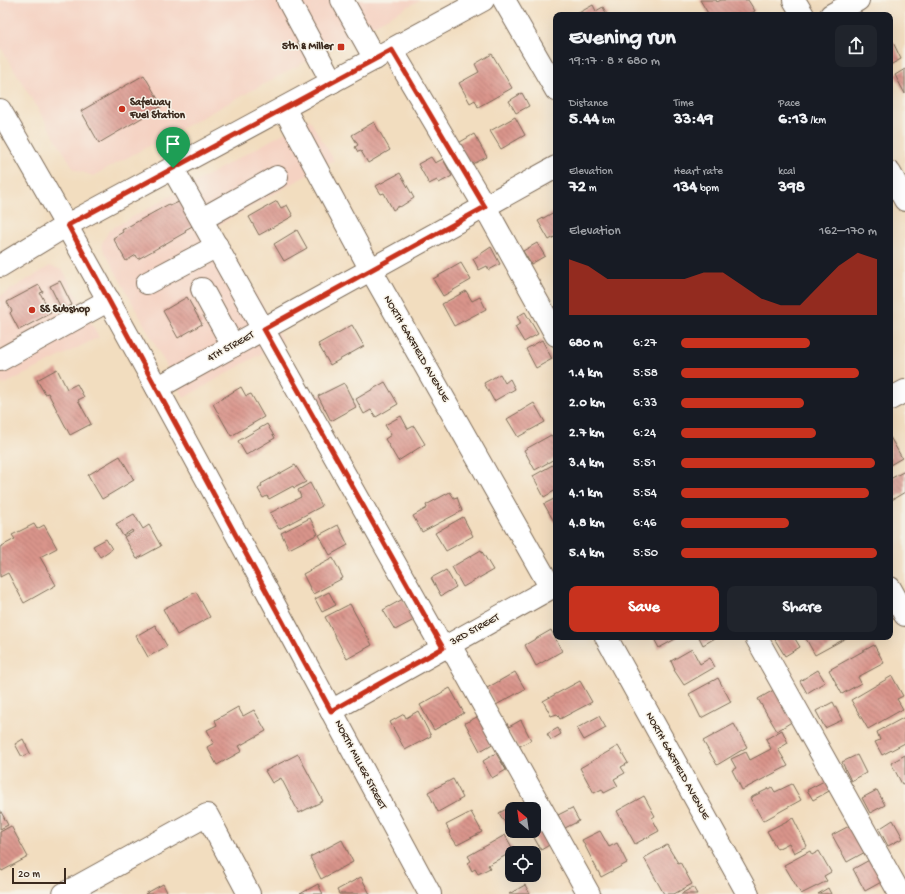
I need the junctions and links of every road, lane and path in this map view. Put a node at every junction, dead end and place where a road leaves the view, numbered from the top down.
1 (288, 0) edge
2 (342, 0) edge
3 (483, 0) edge
4 (504, 0) edge
5 (794, 0) edge
6 (858, 0) edge
7 (801, 12) edge
8 (836, 12) edge
9 (384, 54) junction
10 (332, 82) junction
11 (553, 85) edge
12 (284, 108) junction
13 (0, 110) edge
14 (173, 168) junction
15 (553, 169) edge
16 (277, 177) dead end
17 (893, 178) edge
18 (905, 200) edge
19 (485, 207) junction
20 (202, 219) junction
21 (68, 225) junction
22 (217, 246) junction
23 (0, 266) edge
24 (371, 270) junction
25 (147, 283) dead end
26 (202, 289) dead end
27 (109, 300) junction
28 (264, 329) junction
29 (553, 330) edge
30 (233, 346) junction
31 (0, 360) edge
32 (157, 388) junction
33 (905, 391) edge
34 (893, 397) edge
35 (553, 586) edge
36 (893, 593) edge
37 (905, 615) edge
38 (608, 640) edge
39 (758, 640) edge
40 (446, 646) junction
41 (331, 711) junction
42 (64, 894) edge
43 (249, 894) edge
44 (430, 894) edge
45 (589, 894) edge
46 (748, 894) edge
47 (900, 894) edge

1 - 10 street
2 - 9 street
3 - 9 street
4 - 11 street
5 - 7 street
6 - 8 street
9 - 10 street
9 - 19 street
10 - 12 street
12 - 14 street
12 - 24 street, NORTH GARFIELD AVENUE
13 - 21 street, NORTH MILLER STREET
14 - 20 street
14 - 21 street
15 - 19 street, 4TH STREET
16 - 20 street
17 - 18 street
19 - 24 street, 4TH STREET
19 - 29 street
20 - 22 street
21 - 23 street
21 - 27 street, NORTH MILLER STREET
22 - 25 street
22 - 28 street
24 - 28 street, 4TH STREET
24 - 35 street, NORTH GARFIELD AVENUE
26 - 30 street
27 - 31 street
27 - 32 street, NORTH MILLER STREET
28 - 30 street, 4TH STREET
28 - 40 street
30 - 32 street, 4TH STREET
32 - 41 street, NORTH MILLER STREET
33 - 34 street
35 - 40 street, 3RD STREET
36 - 37 street
38 - 46 street, NORTH GARFIELD AVENUE
39 - 47 street
40 - 41 street, 3RD STREET
40 - 45 street
41 - 44 street, NORTH MILLER STREET
42 - 43 street

